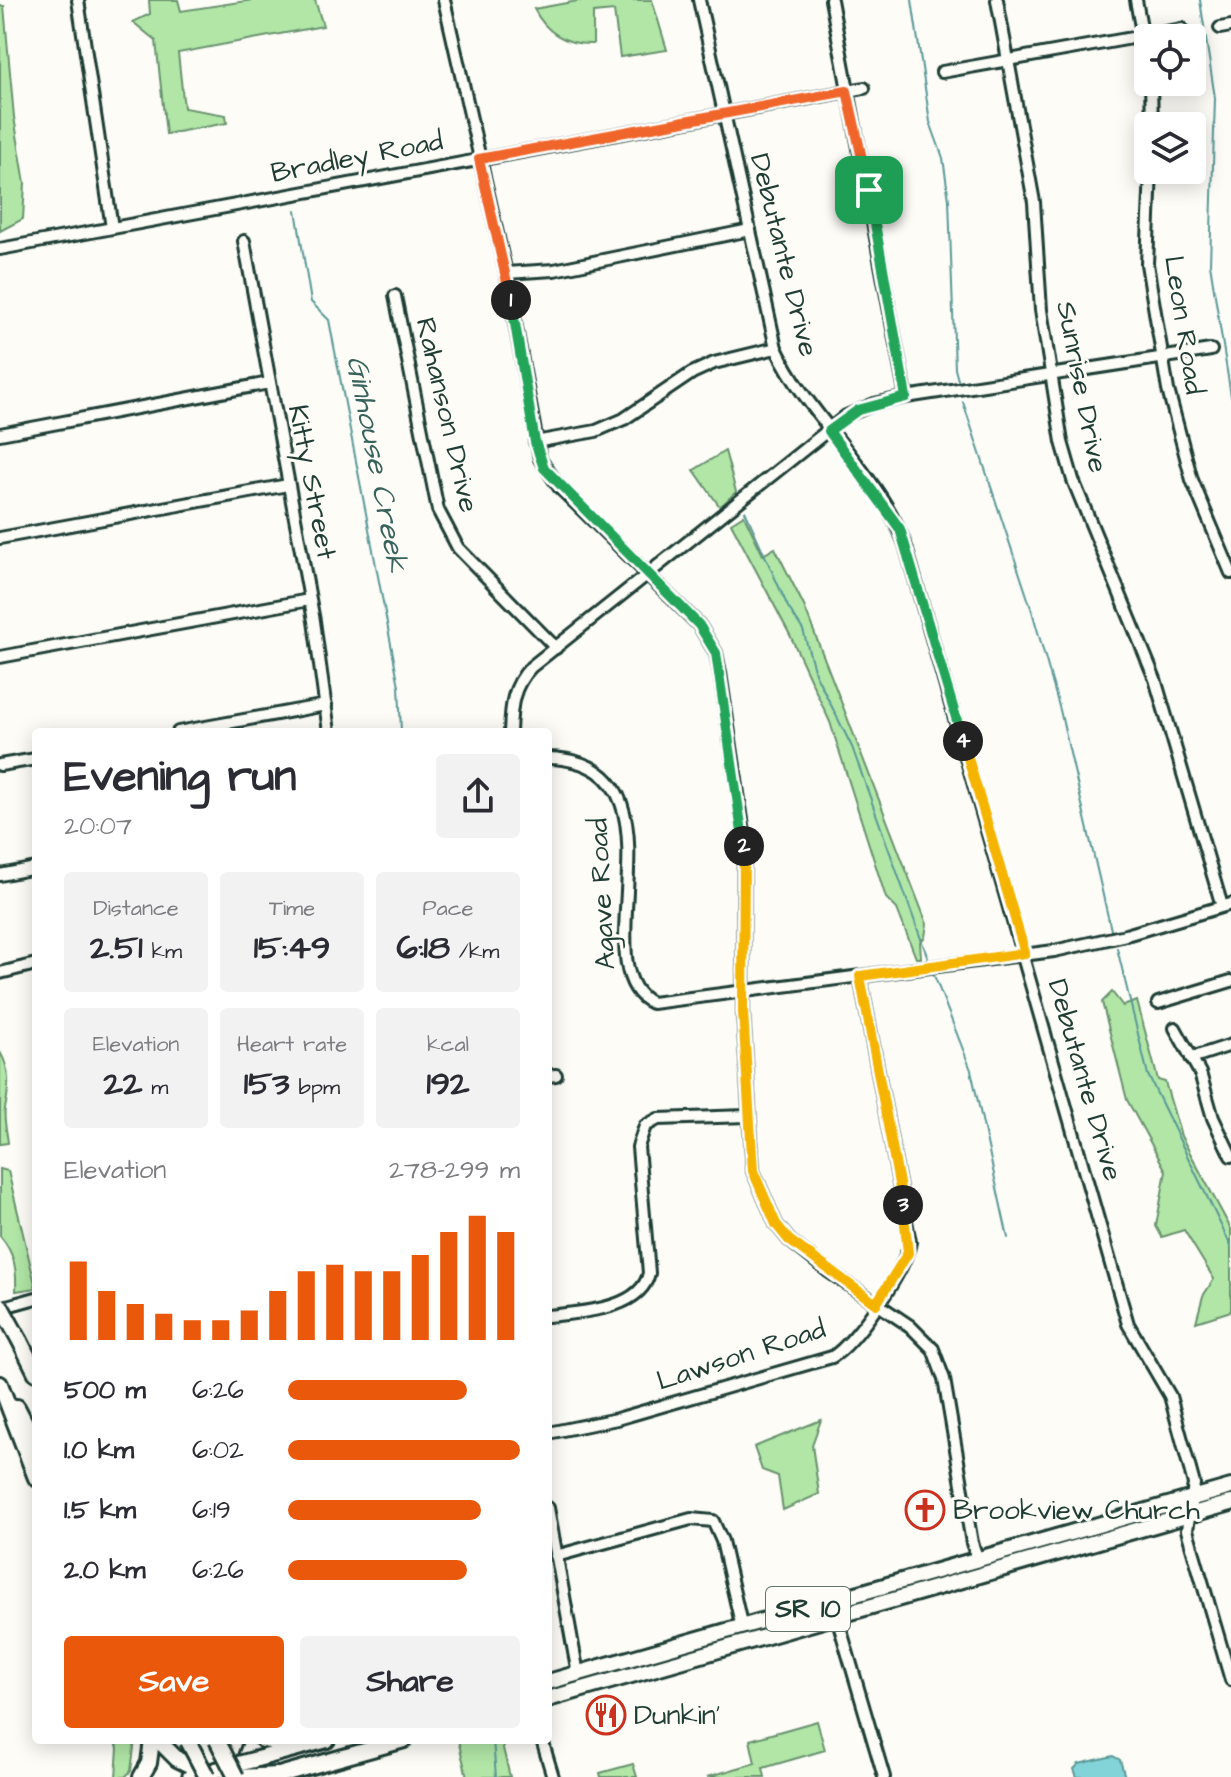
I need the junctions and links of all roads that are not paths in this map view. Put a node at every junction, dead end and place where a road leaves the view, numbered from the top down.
1 (78, 0) edge
2 (444, 0) edge
3 (699, 0) edge
4 (831, 0) edge
5 (997, 0) edge
6 (1136, 0) edge
7 (1141, 24) edge
8 (1134, 38) edge
9 (1008, 60) junction
10 (942, 72) dead end
11 (864, 88) dead end
12 (847, 91) junction
13 (726, 113) junction
14 (479, 159) junction
15 (1150, 184) edge
16 (112, 228) junction
17 (750, 230) junction
18 (244, 241) dead end
19 (0, 249) edge
20 (506, 273) junction
21 (395, 296) dead end
22 (776, 348) junction
23 (1211, 350) dead end
24 (1162, 359) junction
25 (1050, 375) junction
26 (269, 383) junction
27 (906, 397) junction
28 (829, 431) junction
29 (0, 434) edge
30 (535, 442) junction
31 (288, 485) junction
32 (0, 538) edge
33 (1231, 573) edge
34 (648, 574) junction
35 (309, 600) junction
36 (556, 648) junction
37 (0, 657) edge
38 (326, 705) junction
39 (200, 728) edge
40 (329, 728) edge
41 (510, 728) edge
42 (552, 759) edge
43 (32, 760) edge
44 (0, 765) edge
45 (32, 869) edge
46 (0, 875) edge
47 (1226, 905) edge
48 (1025, 953) junction
49 (32, 965) edge
50 (0, 973) edge
51 (860, 976) junction
52 (1231, 981) edge
53 (744, 991) junction
54 (1158, 1003) dead end
55 (1175, 1028) dead end
56 (1231, 1045) edge
57 (1191, 1058) junction
58 (747, 1116) junction
59 (1231, 1156) edge
60 (32, 1299) edge
61 (876, 1304) junction
62 (0, 1306) edge
63 (552, 1316) edge
64 (20, 1341) junction
65 (32, 1358) edge
66 (32, 1365) edge
67 (0, 1375) edge
68 (0, 1384) edge
69 (552, 1432) edge
70 (32, 1436) edge
71 (32, 1468) edge
72 (1231, 1487) edge
73 (1192, 1499) junction
74 (1231, 1503) edge
75 (1190, 1517) junction
76 (552, 1532) edge
77 (1002, 1553) junction
78 (556, 1556) junction
79 (978, 1560) junction
80 (984, 1575) junction
81 (959, 1582) junction
82 (837, 1617) junction
83 (742, 1628) junction
84 (722, 1650) junction
85 (578, 1674) junction
86 (1231, 1680) edge
87 (552, 1681) edge
88 (552, 1698) edge
89 (154, 1744) edge
90 (160, 1744) edge
91 (192, 1744) edge
92 (218, 1744) edge
93 (233, 1744) edge
94 (285, 1744) edge
95 (313, 1744) edge
96 (390, 1744) edge
97 (543, 1744) edge
98 (302, 1747) junction
99 (320, 1764) junction
100 (225, 1775) edge
101 (275, 1776) edge
102 (141, 1777) edge
103 (190, 1777) edge
104 (306, 1777) edge
105 (553, 1777) edge
106 (883, 1777) edge

1 - 16 street
2 - 14 street
3 - 13 street, Debutante Drive
4 - 12 street
5 - 9 street, Sunrise Drive
6 - 7 street
8 - 9 street
9 - 10 street
9 - 25 street, Sunrise Drive
11 - 12 street, Bradley Road
12 - 13 street, Bradley Road
12 - 27 street
13 - 14 street, Bradley Road
13 - 17 street, Debutante Drive
14 - 16 street, Bradley Road
14 - 20 street
15 - 24 street, Leon Road
16 - 19 street, Bradley Road
17 - 20 street
17 - 22 street, Debutante Drive
18 - 26 street, Kitty Street
20 - 30 street
21 - 36 street, Rahanson Drive
22 - 28 street, Debutante Drive
22 - 30 street
23 - 24 street
24 - 25 street
24 - 33 street, Leon Road
25 - 27 street
25 - 47 street, Sunrise Drive
26 - 29 street
26 - 31 street, Kitty Street
27 - 28 street
28 - 34 street
28 - 48 street, Debutante Drive
30 - 34 street
31 - 32 street
31 - 35 street, Kitty Street
34 - 36 street
34 - 53 street
35 - 37 street
35 - 38 street, Kitty Street
36 - 41 street
38 - 39 street
38 - 40 street, Kitty Street
42 - 53 street, Agave Road
43 - 44 street
45 - 46 street
47 - 48 street, Agave Road
48 - 51 street, Agave Road
48 - 73 street, Debutante Drive
49 - 50 street
51 - 53 street, Agave Road
51 - 61 street, Lawson Road
52 - 54 street
53 - 58 street
55 - 57 street
56 - 57 street
57 - 59 street
58 - 61 street
58 - 63 street
60 - 62 street
61 - 69 street, Lawson Road
61 - 79 street
62 - 64 highway, bridge
64 - 65 highway
64 - 66 highway
67 - 70 highway
68 - 71 highway
72 - 73 highway, SR 10
73 - 75 street, Debutante Drive
73 - 77 highway, SR 10
74 - 75 highway, SR 10
75 - 80 highway, SR 10
75 - 86 street, Debutante Drive
76 - 78 street
77 - 79 highway, SR 10
77 - 80 highway
78 - 83 street
78 - 85 street
79 - 81 highway
79 - 83 highway, SR 10
80 - 81 highway, SR 10
81 - 82 highway, SR 10
82 - 84 highway, SR 10
82 - 106 street
83 - 84 highway
83 - 85 highway, SR 10
84 - 88 highway, SR 10
85 - 87 highway, SR 10
89 - 102 highway
90 - 100 highway
91 - 100 highway, bridge
92 - 100 highway, bridge
93 - 100 highway
94 - 98 highway
95 - 98 highway
96 - 99 highway
97 - 105 street
98 - 100 highway
99 - 101 highway
99 - 104 highway
100 - 101 highway
100 - 103 highway

